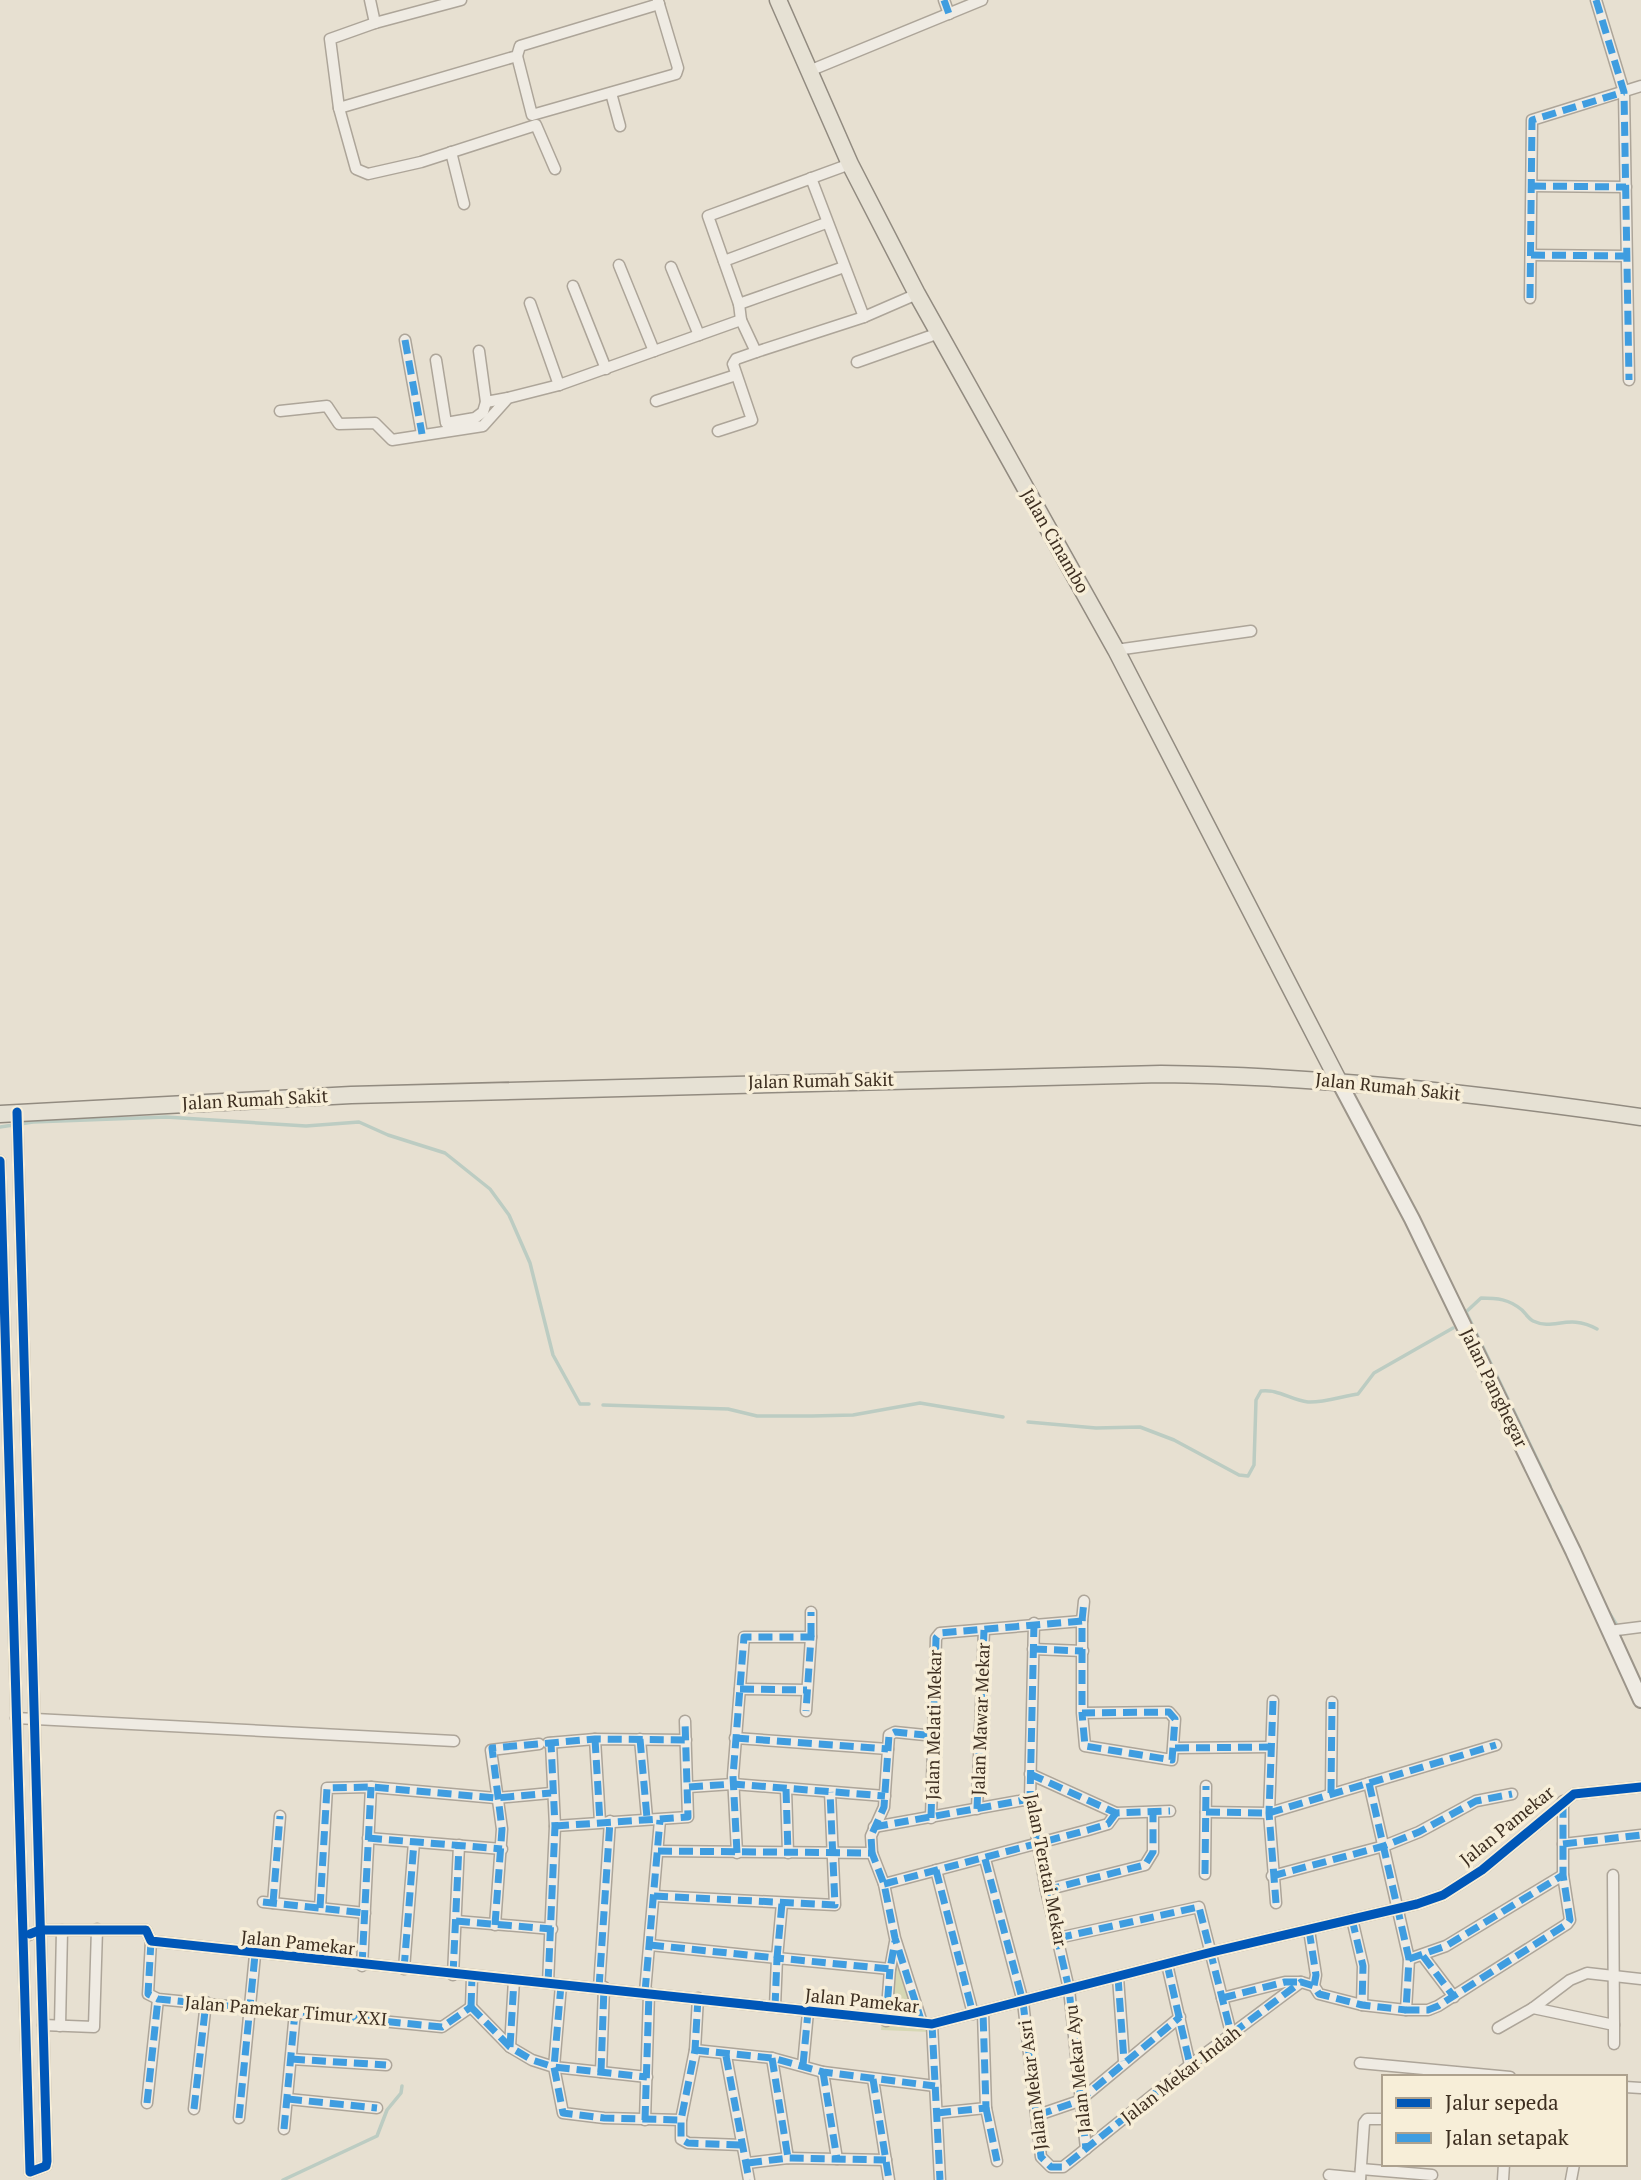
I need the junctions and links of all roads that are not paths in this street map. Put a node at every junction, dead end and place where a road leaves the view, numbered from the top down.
1 (370, 0) edge
2 (461, 0) edge
3 (778, 0) edge
4 (944, 0) edge
5 (982, 0) edge
6 (1596, 0) edge
7 (658, 2) edge
8 (949, 14) junction
9 (375, 23) junction
10 (517, 56) junction
11 (809, 71) junction
12 (1641, 86) edge
13 (1624, 92) junction
14 (611, 93) junction
15 (339, 108) junction
16 (534, 120) junction
17 (620, 126) dead end
18 (451, 152) junction
19 (847, 156) junction
20 (555, 169) dead end
21 (811, 178) junction
22 (1532, 186) junction
23 (1626, 187) junction
24 (464, 204) dead end
25 (826, 223) junction
26 (1531, 255) junction
27 (1626, 256) junction
28 (724, 261) junction
29 (620, 265) dead end
30 (671, 267) dead end
31 (844, 267) junction
32 (573, 286) dead end
33 (916, 294) junction
34 (1530, 298) dead end
35 (530, 303) dead end
36 (739, 304) junction
37 (864, 317) junction
38 (741, 320) junction
39 (939, 333) junction
40 (699, 335) junction
41 (405, 340) dead end
42 (479, 351) dead end
43 (654, 351) junction
44 (756, 352) junction
45 (436, 360) dead end
46 (857, 362) dead end
47 (606, 369) junction
48 (736, 375) junction
49 (1629, 380) dead end
50 (559, 385) junction
51 (508, 398) junction
52 (656, 401) dead end
53 (486, 402) junction
54 (280, 411) dead end
55 (718, 431) dead end
56 (422, 434) junction
57 (1251, 631) dead end
58 (1116, 650) junction
59 (1338, 1080) junction
60 (1641, 1116) edge
61 (13, 1120) edge
62 (0, 1161) edge
63 (1084, 1601) dead end
64 (811, 1612) dead end
65 (1082, 1621) junction
66 (1034, 1623) junction
67 (1641, 1627) edge
68 (984, 1630) junction
69 (1609, 1631) junction
70 (811, 1637) junction
71 (1033, 1649) junction
72 (1083, 1651) junction
73 (740, 1689) junction
74 (807, 1690) junction
75 (1641, 1700) edge
76 (1273, 1701) dead end
77 (1332, 1702) dead end
78 (806, 1711) dead end
79 (1082, 1713) junction
80 (16, 1718) junction
81 (34, 1718) junction
82 (685, 1721) dead end
83 (935, 1735) junction
84 (735, 1738) junction
85 (594, 1739) junction
86 (639, 1739) junction
87 (685, 1740) junction
88 (454, 1741) dead end
89 (546, 1743) junction
90 (1496, 1745) dead end
91 (1271, 1747) junction
92 (1175, 1748) junction
93 (888, 1749) junction
94 (1030, 1774) junction
95 (1369, 1783) junction
96 (733, 1784) junction
97 (1206, 1786) dead end
98 (371, 1787) junction
99 (689, 1787) junction
100 (1641, 1787) edge
101 (786, 1789) junction
102 (551, 1793) junction
103 (830, 1793) junction
104 (1331, 1793) junction
105 (1512, 1794) dead end
106 (885, 1796) junction
107 (496, 1798) junction
108 (1030, 1799) junction
109 (1563, 1801) junction
110 (977, 1809) junction
111 (1170, 1811) dead end
112 (1206, 1812) junction
113 (1116, 1813) junction
114 (1153, 1813) junction
115 (1269, 1813) junction
116 (280, 1816) dead end
117 (648, 1818) junction
118 (931, 1818) junction
119 (660, 1820) junction
120 (605, 1821) junction
121 (555, 1826) junction
122 (874, 1827) junction
123 (1641, 1835) edge
124 (368, 1838) junction
125 (414, 1842) junction
126 (1038, 1842) junction
127 (1563, 1844) junction
128 (459, 1845) junction
129 (1384, 1846) junction
130 (502, 1849) junction
131 (658, 1851) junction
132 (737, 1853) junction
133 (789, 1853) junction
134 (872, 1853) junction
135 (832, 1854) junction
136 (985, 1858) junction
137 (936, 1870) junction
138 (1205, 1874) dead end
139 (1563, 1875) junction
140 (1614, 1875) dead end
141 (1272, 1876) junction
142 (884, 1884) junction
143 (1046, 1890) junction
144 (654, 1896) junction
145 (782, 1903) junction
146 (1276, 1903) dead end
147 (1398, 1907) junction
148 (320, 1908) junction
149 (365, 1913) junction
150 (1352, 1919) junction
151 (456, 1921) junction
152 (495, 1925) junction
153 (97, 1929) junction
154 (40, 1930) junction
155 (62, 1930) junction
156 (552, 1930) junction
157 (1309, 1930) junction
158 (24, 1937) junction
159 (895, 1938) junction
160 (1058, 1938) junction
161 (151, 1941) junction
162 (650, 1945) junction
163 (1212, 1952) junction
164 (255, 1955) junction
165 (1423, 1956) junction
166 (777, 1958) junction
167 (1409, 1959) junction
168 (1167, 1964) junction
169 (362, 1966) junction
170 (404, 1969) junction
171 (890, 1969) junction
172 (453, 1975) junction
173 (1614, 1975) junction
174 (472, 1976) junction
175 (1118, 1977) junction
176 (1641, 1979) edge
177 (514, 1980) junction
178 (1301, 1982) junction
179 (548, 1983) junction
180 (561, 1985) junction
181 (1314, 1986) junction
182 (602, 1987) junction
183 (1069, 1989) junction
184 (647, 1993) junction
185 (1454, 1997) junction
186 (698, 1998) junction
187 (1222, 1998) junction
188 (158, 1999) junction
189 (206, 2002) junction
190 (1023, 2002) junction
191 (1362, 2005) junction
192 (471, 2007) junction
193 (775, 2007) junction
194 (251, 2008) junction
195 (1533, 2008) junction
196 (1406, 2010) junction
197 (295, 2012) junction
198 (808, 2012) junction
199 (978, 2013) junction
200 (1180, 2017) junction
201 (886, 2021) junction
202 (927, 2023) junction
203 (43, 2025) junction
204 (1614, 2025) junction
205 (60, 2026) junction
206 (1498, 2028) dead end
207 (1231, 2037) junction
208 (1614, 2044) dead end
209 (510, 2046) junction
210 (695, 2050) junction
211 (726, 2056) junction
212 (772, 2058) junction
213 (291, 2059) junction
214 (1124, 2061) junction
215 (1360, 2063) dead end
216 (803, 2064) junction
217 (386, 2065) dead end
218 (1190, 2065) junction
219 (554, 2067) junction
220 (601, 2072) junction
221 (823, 2072) junction
222 (1489, 2075) edge
223 (647, 2077) junction
224 (873, 2078) junction
225 (935, 2086) junction
226 (288, 2099) junction
227 (1079, 2101) junction
228 (147, 2103) dead end
229 (377, 2108) dead end
230 (986, 2108) junction
231 (194, 2109) dead end
232 (937, 2113) junction
233 (1038, 2115) junction
234 (239, 2118) dead end
235 (1382, 2119) edge
236 (645, 2120) junction
237 (681, 2120) junction
238 (284, 2129) dead end
239 (742, 2145) junction
240 (1086, 2149) junction
241 (788, 2158) junction
242 (837, 2160) junction
243 (887, 2160) junction
244 (998, 2161) dead end
245 (748, 2163) junction
246 (1048, 2165) joint
247 (1433, 2173) edge
248 (1329, 2175) dead end
249 (1361, 2176) edge
250 (749, 2180) edge
251 (889, 2180) edge
252 (940, 2180) edge

1 - 9 street
2 - 9 street
3 - 11 main road, Jalan Cinambo
4 - 8 street
5 - 8 street
6 - 13 street
7 - 10 street
7 - 14 street
8 - 11 street
9 - 15 street
10 - 15 street
10 - 16 street
11 - 19 main road, Jalan Cinambo
12 - 13 street
13 - 22 street
13 - 23 street
14 - 16 street
14 - 17 street
15 - 18 street
16 - 18 street
16 - 20 street
18 - 24 street
19 - 21 street
19 - 33 main road, Jalan Cinambo
21 - 25 street
21 - 28 street
22 - 23 street
22 - 26 street
23 - 27 street
25 - 28 street
25 - 31 street
26 - 27 street
26 - 34 street
27 - 49 street
28 - 36 street
29 - 43 street
30 - 40 street
31 - 36 street
31 - 37 street
32 - 47 street
33 - 37 street
33 - 39 main road, Jalan Cinambo
35 - 50 street
36 - 38 street
37 - 44 street
38 - 40 street
38 - 44 street
39 - 46 street
39 - 58 main road, Jalan Cinambo
40 - 43 street
41 - 56 street
42 - 53 street
43 - 47 street
44 - 48 street
45 - 53 street
47 - 50 street
48 - 52 street
48 - 55 street
50 - 51 street
51 - 53 street
51 - 56 street
54 - 56 street
57 - 58 street
58 - 59 main road, Jalan Cinambo
59 - 60 main road, Jalan Rumah Sakit
59 - 61 main road, Jalan Rumah Sakit
59 - 69 street, Jalan Panghegar
61 - 81 street
62 - 80 street
63 - 65 street
64 - 70 street
65 - 66 street
65 - 72 street
66 - 68 street
66 - 71 street, Jalan Teratai Mekar
67 - 69 street
68 - 83 street, Jalan Melati Mekar
68 - 110 street, Jalan Mawar Mekar
69 - 75 street, Jalan Panghegar
70 - 73 street
70 - 74 street
71 - 72 street
71 - 94 street, Jalan Teratai Mekar
72 - 79 street
73 - 74 street
73 - 84 street
74 - 78 street
76 - 91 street
77 - 104 street
79 - 92 street
79 - 92 street
80 - 81 street
80 - 158 street
81 - 88 street
81 - 154 street
82 - 87 street
83 - 93 street
83 - 118 street, Jalan Melati Mekar
84 - 93 street
84 - 96 street
85 - 86 street
85 - 89 street
85 - 120 street
86 - 87 street
86 - 117 street
87 - 99 street
89 - 102 street
89 - 107 street
90 - 95 street
91 - 92 street
91 - 115 street
93 - 106 street
94 - 108 street, Jalan Teratai Mekar
94 - 113 street
95 - 104 street
95 - 129 street
96 - 99 street
96 - 101 street
96 - 132 street
97 - 112 street
98 - 107 street
98 - 124 street
98 - 148 street
99 - 119 street
100 - 109 street, Jalan Pamekar
101 - 103 street
101 - 133 street
102 - 107 street
102 - 121 street
103 - 106 street
103 - 135 street
104 - 115 street
105 - 129 street
106 - 122 street
107 - 130 street
108 - 110 street
108 - 126 street, Jalan Teratai Mekar
109 - 127 street
109 - 147 street, Jalan Pamekar
110 - 118 street
111 - 114 street
112 - 115 street
112 - 138 street
113 - 114 street
113 - 126 street
114 - 143 street
115 - 141 street
116 - 148 street
117 - 119 street
117 - 120 street
118 - 122 street
119 - 131 street
120 - 121 street
120 - 182 street
121 - 156 street
122 - 134 street
123 - 127 street
124 - 125 street
124 - 149 street
125 - 128 street
125 - 170 street
126 - 136 street
126 - 143 street, Jalan Teratai Mekar
127 - 139 street
128 - 130 street
128 - 151 street
129 - 141 street
129 - 147 street
130 - 152 street
131 - 132 street
131 - 144 street
132 - 133 street
133 - 135 street
134 - 135 street
134 - 142 street
135 - 145 street
136 - 137 street
136 - 190 street, Jalan Mekar Asri
137 - 142 street
137 - 199 street
139 - 165 street
139 - 185 street
140 - 173 street
141 - 146 street
142 - 159 street
143 - 160 street, Jalan Teratai Mekar
144 - 145 street
144 - 162 street
145 - 166 street
147 - 150 street, Jalan Pamekar
147 - 167 street
148 - 149 street
149 - 169 street
150 - 157 street, Jalan Pamekar
150 - 191 street
151 - 152 street
151 - 172 street
152 - 156 street
153 - 155 street, Jalan Pamekar
153 - 161 street, Jalan Pamekar
153 - 205 street
154 - 155 street, Jalan Pamekar
154 - 158 street
154 - 203 street
155 - 205 street
156 - 179 street
157 - 163 street, Jalan Pamekar
157 - 181 street
158 - 203 street
159 - 171 street
159 - 202 street
160 - 163 street
160 - 183 street, Jalan Teratai Mekar
161 - 164 street, Jalan Pamekar
161 - 188 street
162 - 166 street
162 - 184 street
163 - 168 street, Jalan Pamekar
163 - 187 street
164 - 169 street, Jalan Pamekar
164 - 194 street
165 - 167 street
165 - 185 street
166 - 171 street
166 - 193 street
167 - 196 street
168 - 175 street, Jalan Pamekar
168 - 200 street
169 - 170 street, Jalan Pamekar
170 - 172 street, Jalan Pamekar
171 - 201 street
172 - 174 street, Jalan Pamekar
173 - 176 street
173 - 195 street
173 - 204 street
174 - 177 street, Jalan Pamekar
174 - 192 street
175 - 183 street, Jalan Pamekar
175 - 214 street
177 - 179 street, Jalan Pamekar
177 - 209 street
178 - 181 street
178 - 187 street
178 - 207 street, Jalan Mekar Indah
179 - 180 street, Jalan Pamekar
180 - 182 street, Jalan Pamekar
180 - 219 street
181 - 191 street
182 - 184 street, Jalan Pamekar
182 - 220 street
183 - 190 street, Jalan Pamekar
183 - 227 street, Jalan Mekar Ayu
184 - 186 street, Jalan Pamekar
184 - 223 street
185 - 196 street
186 - 193 street, Jalan Pamekar
186 - 210 street
187 - 207 street
188 - 189 street, Jalan Pamekar Timur XXI
188 - 228 street
189 - 194 street, Jalan Pamekar Timur XXI
189 - 231 street
190 - 199 street, Jalan Pamekar
190 - 233 street, Jalan Mekar Asri
191 - 196 street
192 - 197 street, Jalan Pamekar Timur XXI
192 - 209 street
193 - 198 street, Jalan Pamekar
194 - 197 street, Jalan Pamekar Timur XXI
194 - 234 street
195 - 204 street
195 - 206 street
197 - 213 street
198 - 201 street, Jalan Pamekar
198 - 216 street
199 - 202 street, Jalan Pamekar
199 - 230 street
200 - 214 street
200 - 218 street
201 - 202 street, Jalan Pamekar
202 - 225 street
203 - 205 street
204 - 208 street
207 - 218 street, Jalan Mekar Indah
209 - 219 street
210 - 211 street
210 - 237 street
211 - 212 street
211 - 239 street
212 - 216 street
212 - 241 street
213 - 217 street
213 - 226 street
214 - 227 street
215 - 222 street
216 - 221 street
218 - 240 street, Jalan Mekar Indah
219 - 220 street
219 - 236 street
220 - 223 street
221 - 224 street
221 - 242 street
223 - 236 street
224 - 225 street
224 - 243 street
225 - 232 street
226 - 229 street
226 - 238 street
227 - 233 street
227 - 240 street, Jalan Mekar Ayu
230 - 232 street
230 - 244 street
232 - 252 street
233 - 246 street, Jalan Mekar Asri
235 - 249 street
236 - 237 street
237 - 239 street
239 - 245 street
240 - 246 street, Jalan Mekar Indah
241 - 242 street
241 - 245 street
242 - 243 street
243 - 251 street
245 - 250 street
247 - 249 street
248 - 249 street

